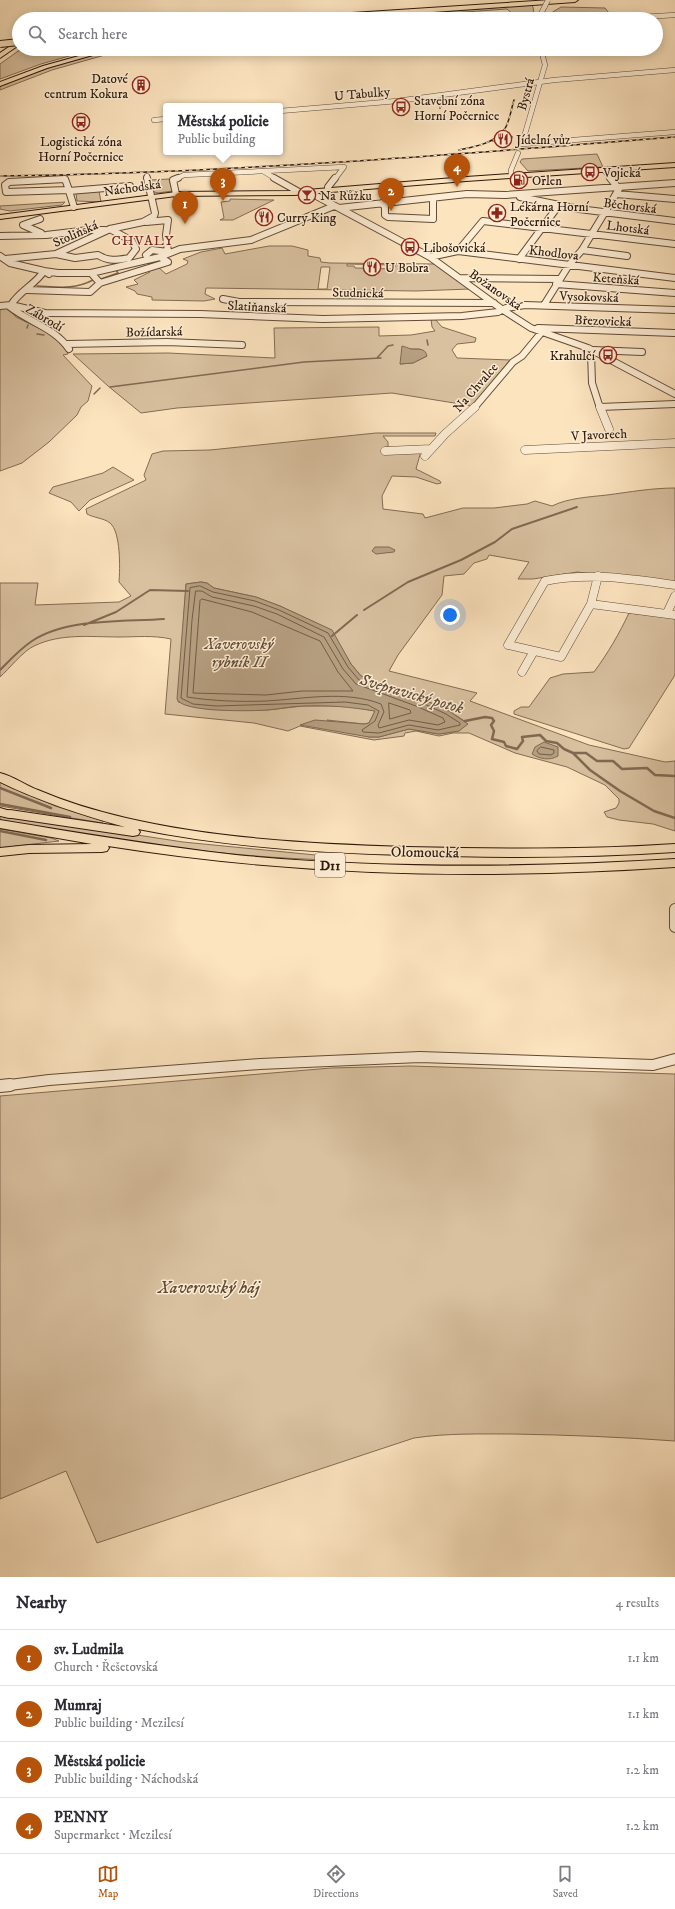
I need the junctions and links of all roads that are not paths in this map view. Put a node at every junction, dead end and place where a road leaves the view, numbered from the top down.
1 (548, 0) edge
2 (575, 0) edge
3 (544, 3) edge
4 (401, 12) edge
5 (408, 12) edge
6 (675, 15) edge
7 (663, 16) edge
8 (12, 41) edge
9 (12, 44) edge
10 (0, 45) edge
11 (12, 48) edge
12 (0, 50) edge
13 (0, 56) edge
14 (85, 56) edge
15 (543, 56) edge
16 (675, 70) edge
17 (541, 79) junction
18 (0, 84) edge
19 (283, 111) edge
20 (163, 119) edge
21 (154, 120) dead end
22 (675, 132) edge
23 (518, 153) dead end
24 (675, 165) edge
25 (604, 170) junction
26 (263, 171) junction
27 (147, 176) dead end
28 (511, 176) junction
29 (675, 183) edge
30 (130, 186) dead end
31 (619, 187) junction
32 (69, 190) junction
33 (328, 190) junction
34 (299, 192) junction
35 (309, 192) junction
36 (542, 192) junction
37 (176, 194) junction
38 (505, 194) junction
39 (616, 194) junction
40 (150, 197) junction
41 (433, 198) junction
42 (675, 199) edge
43 (410, 200) junction
44 (536, 200) junction
45 (382, 202) junction
46 (558, 205) junction
47 (74, 207) junction
48 (336, 207) junction
49 (155, 213) junction
50 (605, 213) junction
51 (0, 217) edge
52 (410, 218) junction
53 (40, 219) dead end
54 (168, 220) junction
55 (675, 221) edge
56 (142, 222) junction
57 (543, 228) junction
58 (110, 229) junction
59 (592, 234) junction
60 (46, 235) junction
61 (0, 240) edge
62 (675, 244) edge
63 (582, 250) junction
64 (15, 251) dead end
65 (458, 251) junction
66 (168, 252) junction
67 (56, 254) junction
68 (146, 255) dead end
69 (627, 256) dead end
70 (160, 257) junction
71 (430, 257) junction
72 (28, 258) junction
73 (1, 259) edge
74 (519, 259) junction
75 (568, 265) junction
76 (44, 271) junction
77 (91, 273) junction
78 (54, 276) dead end
79 (459, 278) junction
80 (675, 278) edge
81 (557, 282) junction
82 (100, 283) junction
83 (27, 290) junction
84 (675, 293) edge
85 (223, 299) dead end
86 (494, 303) junction
87 (11, 305) junction
88 (544, 305) junction
89 (0, 306) edge
90 (502, 310) junction
91 (675, 310) edge
92 (531, 328) junction
93 (541, 333) junction
94 (675, 333) edge
95 (242, 345) dead end
96 (68, 347) joint
97 (593, 350) junction
98 (642, 352) dead end
99 (675, 394) edge
100 (675, 404) edge
101 (600, 407) junction
102 (609, 429) dead end
103 (675, 443) edge
104 (431, 449) junction
105 (525, 450) dead end
106 (385, 451) dead end
107 (425, 456) dead end
108 (598, 576) junction
109 (675, 585) edge
110 (675, 596) edge
111 (592, 604) junction
112 (671, 614) edge
113 (534, 651) junction
114 (522, 672) dead end
115 (0, 777) edge
116 (5, 813) edge
117 (0, 824) edge
118 (224, 839) junction
119 (55, 848) junction
120 (675, 848) edge
121 (0, 852) edge
122 (176, 852) junction
123 (0, 856) edge
124 (675, 864) edge
125 (675, 909) edge
126 (675, 927) edge
127 (675, 1058) edge
128 (0, 1086) edge

1 - 3 street, bridge
2 - 5 highway
3 - 4 highway
6 - 7 street
8 - 12 highway
9 - 10 highway, bridge
11 - 13 highway
14 - 18 highway
15 - 17 street, Bystrá
16 - 17 street, U Tabulky
17 - 19 street, U Tabulky
17 - 22 street, Bystrá
20 - 21 street
23 - 28 street
24 - 25 main road, Náchodská
25 - 28 main road, Náchodská
25 - 31 street
26 - 33 street
26 - 34 street
26 - 37 street
27 - 40 street
28 - 33 main road, Náchodská
29 - 31 street
30 - 32 street
31 - 36 street
31 - 39 street
32 - 32 street
32 - 47 street
33 - 35 main road, Náchodská
34 - 35 main road, Náchodská
34 - 37 main road, Náchodská
35 - 48 street, Božanovská
36 - 38 street
36 - 44 street
37 - 40 main road, Náchodská
38 - 41 street
38 - 44 street, Běchorská
39 - 42 street
39 - 50 street
40 - 47 main road, Náchodská
40 - 49 street
41 - 43 street
41 - 52 street
43 - 45 street
43 - 52 street
44 - 46 street, Běchorská
45 - 48 street
45 - 52 street
46 - 50 street, Běchorská
46 - 57 street
47 - 51 main road, Náchodská
48 - 66 street
48 - 71 street, Božanovská
49 - 54 street
49 - 56 street, Stoliňská
50 - 55 street, Běchorská
50 - 59 street
53 - 60 street
54 - 56 street
54 - 66 street
56 - 58 street, Stoliňská
57 - 59 street, Lhotská
57 - 65 street, Lhotská
57 - 74 street
58 - 60 street
58 - 67 street, Stoliňská
58 - 67 street
59 - 62 street, Lhotská
59 - 63 street
60 - 61 street
63 - 69 street, Khodlova
63 - 75 street
64 - 72 street
65 - 71 street, Khodlova
65 - 74 street, Khodlova
66 - 68 street
66 - 70 street
67 - 72 street, Stoliňská
70 - 77 street
70 - 82 street
71 - 79 street, Božanovská
72 - 73 street, Stoliňská
73 - 76 street
74 - 75 street, Khodlova
75 - 80 street, Khodlova
75 - 81 street
76 - 77 street
76 - 78 street
76 - 83 street
77 - 82 street
79 - 81 street, Keteňská
79 - 86 street, Božanovská
81 - 84 street, Keteňská
81 - 88 street
82 - 83 street
83 - 87 street
85 - 86 street, Studnická
86 - 90 street, Božanovská
87 - 89 street
87 - 90 street, Slatiňanská
87 - 96 street, Zábrodí
88 - 90 street, Vysokovská
88 - 91 street, Vysokovská
90 - 92 street, Božanovská
92 - 93 street, Božanovská
92 - 94 street, Březovická
93 - 97 street, Božanovská
93 - 104 street, Na Chvalce
95 - 96 street, Božídarská
97 - 98 street
97 - 99 street, Božanovská
97 - 101 street
100 - 101 street
101 - 102 street
103 - 105 street, V Javorech
104 - 106 street
104 - 107 street, Na Chvalce
108 - 109 street
108 - 111 street
108 - 113 street
110 - 112 street
111 - 112 street
111 - 113 street
113 - 114 street
115 - 118 highway
116 - 118 highway, D11
117 - 122 highway, D11
118 - 120 highway, Olomoucká / D11
119 - 121 highway
119 - 122 highway
119 - 123 highway
122 - 124 highway, Olomoucká / D11
125 - 126 street
127 - 128 street

